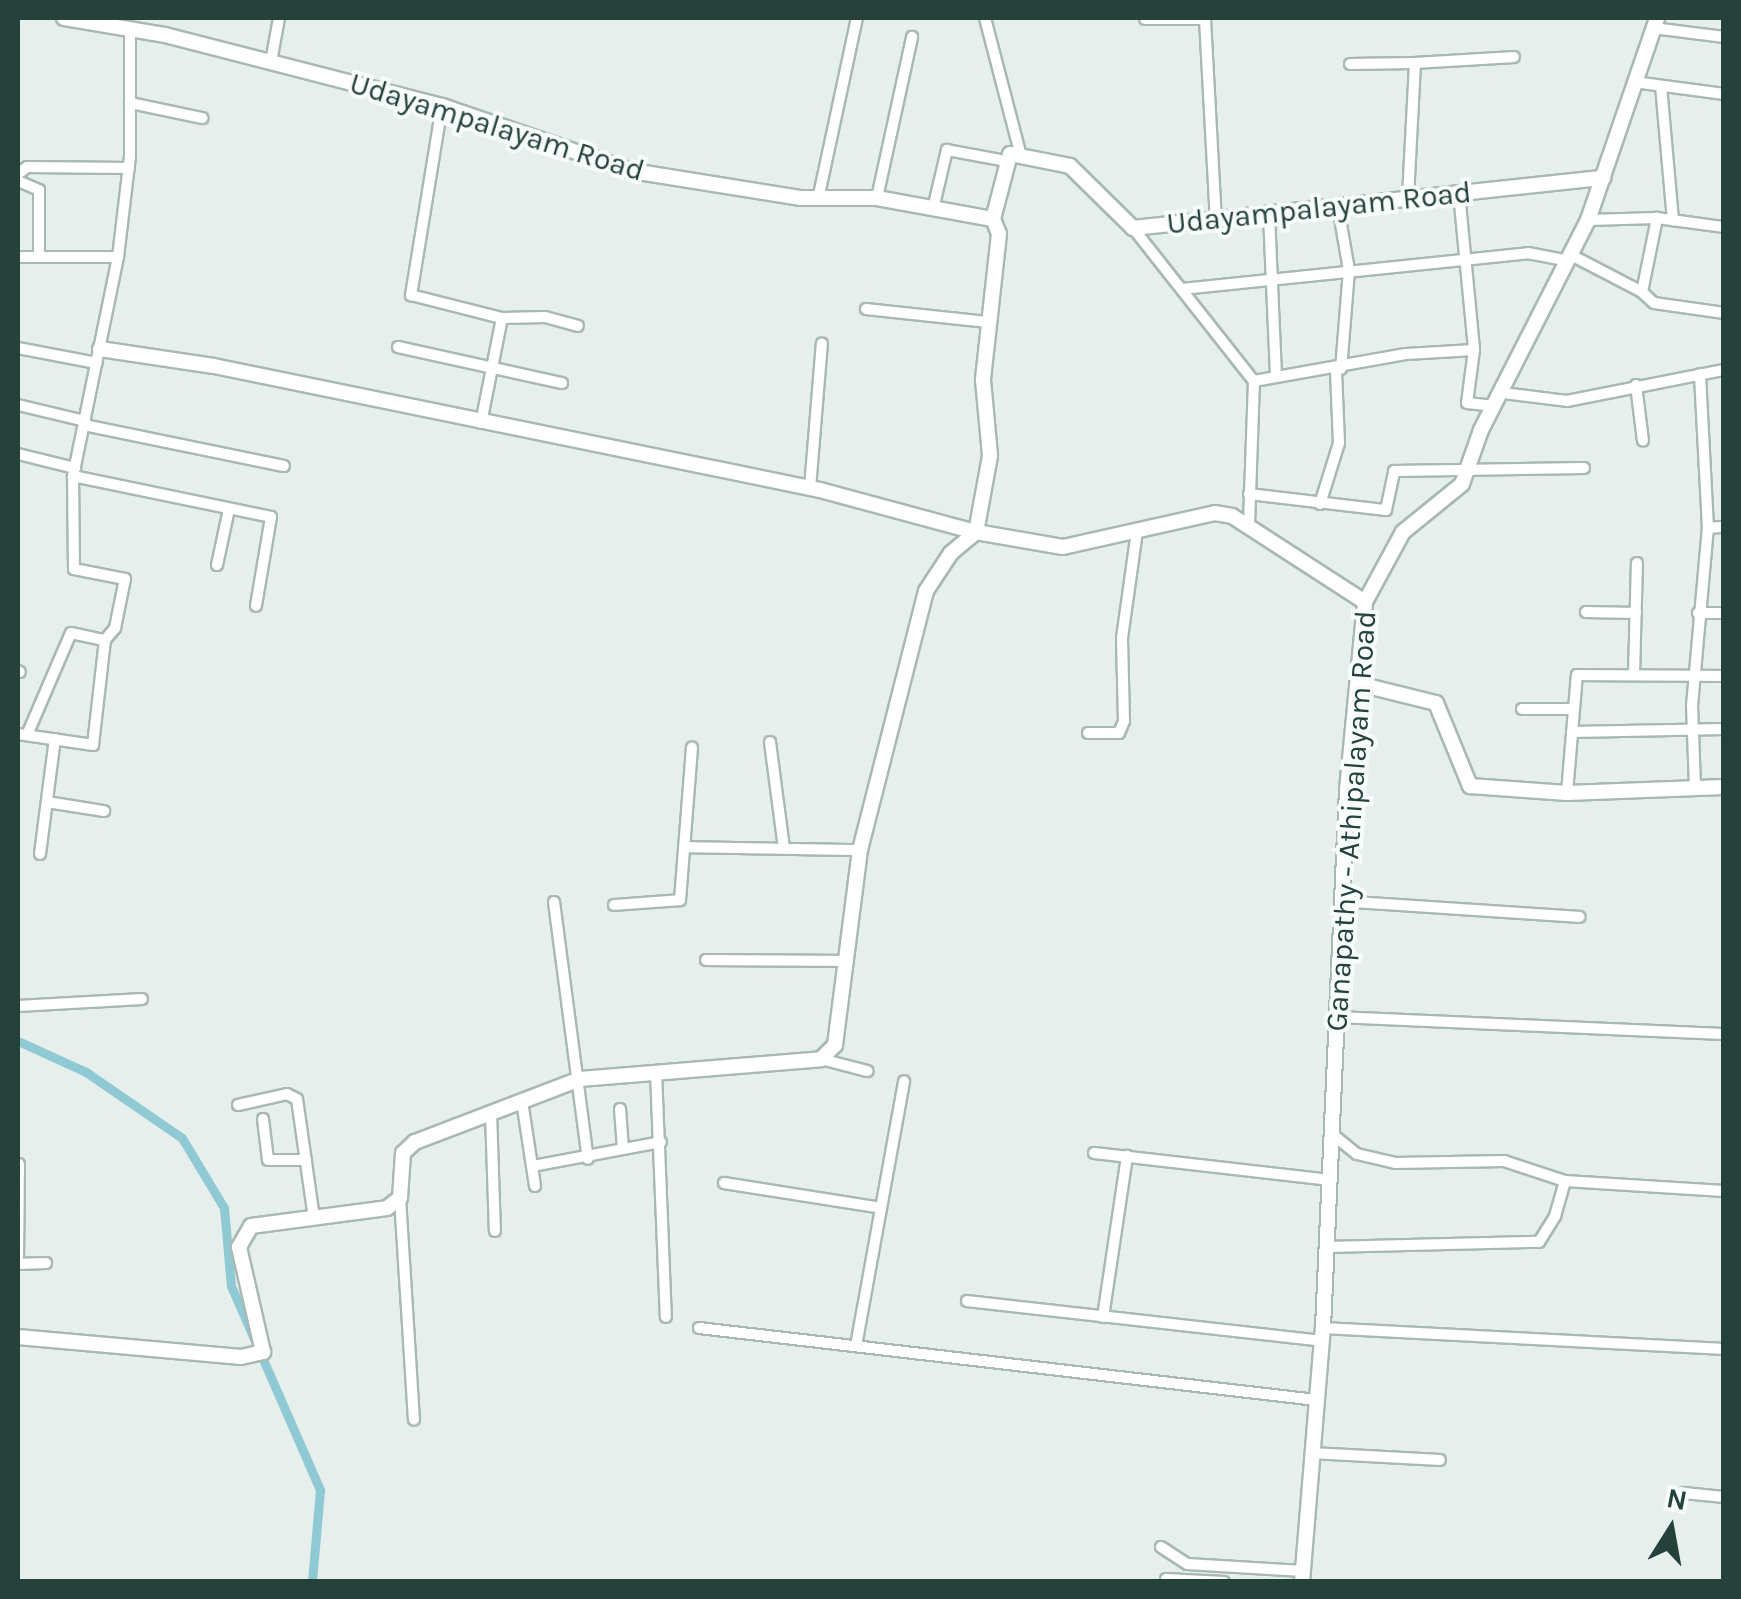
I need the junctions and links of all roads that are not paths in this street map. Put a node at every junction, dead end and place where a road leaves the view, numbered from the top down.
1 (64, 18) edge
2 (279, 18) edge
3 (857, 18) edge
4 (985, 18) edge
5 (1145, 19) edge
6 (1655, 22) edge
7 (130, 28) junction
8 (912, 37) dead end
9 (1724, 38) edge
10 (1514, 57) dead end
11 (270, 62) junction
12 (1416, 62) junction
13 (1350, 64) dead end
14 (1634, 82) junction
15 (1661, 86) junction
16 (1724, 94) edge
17 (130, 103) junction
18 (442, 106) junction
19 (202, 118) dead end
20 (1021, 156) junction
21 (1006, 160) junction
22 (128, 168) junction
23 (18, 177) edge
24 (1602, 178) junction
25 (1459, 192) junction
26 (820, 194) junction
27 (1408, 197) junction
28 (877, 198) junction
29 (1338, 207) junction
30 (933, 209) junction
31 (1268, 215) junction
32 (1657, 218) junction
33 (993, 219) junction
34 (1588, 220) junction
35 (1673, 220) junction
36 (1216, 221) junction
37 (1133, 228) junction
38 (1724, 228) edge
39 (18, 257) edge
40 (39, 257) junction
41 (118, 257) junction
42 (1470, 258) junction
43 (1570, 258) junction
44 (1349, 270) junction
45 (1276, 276) junction
46 (1182, 289) junction
47 (1642, 292) junction
48 (866, 309) dead end
49 (1724, 313) edge
50 (502, 318) junction
51 (987, 322) junction
52 (578, 326) dead end
53 (822, 343) dead end
54 (398, 347) dead end
55 (18, 348) edge
56 (1474, 350) junction
57 (99, 356) junction
58 (492, 368) junction
59 (1338, 370) junction
60 (1724, 370) edge
61 (1700, 374) junction
62 (1276, 376) junction
63 (1254, 381) junction
64 (562, 383) dead end
65 (1636, 386) junction
66 (1499, 399) junction
67 (18, 405) edge
68 (84, 423) junction
69 (481, 423) junction
70 (1643, 441) dead end
71 (18, 454) edge
72 (284, 466) dead end
73 (1584, 468) dead end
74 (74, 472) junction
75 (1467, 472) junction
76 (810, 488) junction
77 (1249, 494) junction
78 (1320, 504) junction
79 (229, 509) junction
80 (1249, 522) junction
81 (1708, 528) junction
82 (1724, 528) edge
83 (1137, 531) junction
84 (976, 532) junction
85 (1637, 564) dead end
86 (217, 565) dead end
87 (1364, 602) junction
88 (256, 606) dead end
89 (1586, 612) dead end
90 (1636, 613) junction
91 (1698, 613) junction
92 (1724, 613) edge
93 (105, 640) junction
94 (1634, 675) junction
95 (1695, 676) junction
96 (1724, 676) edge
97 (1359, 684) junction
98 (1522, 709) dead end
99 (1573, 709) junction
100 (1692, 728) junction
101 (1724, 729) edge
102 (1572, 732) junction
103 (1088, 733) dead end
104 (22, 735) edge
105 (55, 740) junction
106 (770, 742) dead end
107 (692, 747) dead end
108 (1695, 787) junction
109 (1724, 787) edge
110 (1567, 794) junction
111 (46, 802) junction
112 (104, 811) dead end
113 (684, 847) junction
114 (784, 848) junction
115 (860, 850) junction
116 (40, 854) dead end
117 (1340, 901) junction
118 (554, 902) dead end
119 (614, 905) dead end
120 (1579, 917) dead end
121 (706, 960) dead end
122 (848, 961) junction
123 (142, 999) dead end
124 (18, 1006) edge
125 (1336, 1017) junction
126 (1724, 1034) edge
127 (821, 1058) junction
128 (867, 1071) dead end
129 (656, 1072) junction
130 (580, 1079) junction
131 (904, 1081) dead end
132 (522, 1101) junction
133 (238, 1105) dead end
134 (620, 1109) dead end
135 (491, 1113) junction
136 (262, 1119) dead end
137 (1332, 1134) junction
138 (661, 1142) junction
139 (623, 1149) junction
140 (1094, 1152) dead end
141 (1127, 1156) junction
142 (588, 1158) junction
143 (306, 1160) junction
144 (19, 1164) edge
145 (533, 1166) junction
146 (1330, 1180) junction
147 (1564, 1181) junction
148 (724, 1183) dead end
149 (535, 1186) dead end
150 (1724, 1191) edge
151 (400, 1198) junction
152 (880, 1208) junction
153 (314, 1218) junction
154 (495, 1231) dead end
155 (1327, 1247) junction
156 (18, 1264) edge
157 (46, 1264) dead end
158 (18, 1274) edge
159 (967, 1301) dead end
160 (666, 1316) dead end
161 (1104, 1317) junction
162 (699, 1328) dead end
163 (1323, 1334) junction
164 (18, 1337) edge
165 (856, 1346) junction
166 (1724, 1349) edge
167 (1317, 1400) junction
168 (414, 1420) dead end
169 (1312, 1453) junction
170 (1440, 1460) dead end
171 (1684, 1493) dead end
172 (1724, 1497) edge
173 (1160, 1547) dead end
174 (1302, 1576) edge
175 (1166, 1579) dead end
176 (1224, 1582) edge

1 - 7 street, Udayampalayam Road
2 - 11 street
3 - 26 street
4 - 20 street
5 - 36 street
6 - 9 street
6 - 14 street, Ganapathy - Athipalayam Road
7 - 11 street, Udayampalayam Road
7 - 17 street
8 - 28 street
10 - 12 street
11 - 18 street, Udayampalayam Road
12 - 13 street
12 - 27 street
14 - 15 street
14 - 24 street, Ganapathy - Athipalayam Road
15 - 16 street
15 - 35 street
17 - 19 street
17 - 22 street
18 - 26 street, Udayampalayam Road
18 - 50 street
20 - 21 street, Udayampalayam Road
20 - 37 street, Udayampalayam Road
21 - 30 street
21 - 33 street
22 - 23 street
22 - 41 street
23 - 40 street
24 - 25 street, Udayampalayam Road
24 - 34 street, Ganapathy - Athipalayam Road
25 - 27 street, Udayampalayam Road
25 - 42 street
26 - 28 street, Udayampalayam Road
27 - 29 street, Udayampalayam Road
28 - 30 street, Udayampalayam Road
29 - 31 street, Udayampalayam Road
29 - 44 street
30 - 33 street, Udayampalayam Road
31 - 36 street, Udayampalayam Road
31 - 45 street
32 - 34 street
32 - 35 street
32 - 47 street
33 - 51 street
34 - 43 street, Ganapathy - Athipalayam Road
35 - 38 street
36 - 37 street, Udayampalayam Road
37 - 46 street
39 - 40 street
40 - 41 street
41 - 57 street
42 - 43 street
42 - 44 street
42 - 56 street
43 - 47 street
43 - 66 street, Ganapathy - Athipalayam Road
44 - 45 street
44 - 59 street
45 - 46 street
45 - 62 street
46 - 63 street
47 - 49 street
48 - 51 street
50 - 52 street
50 - 58 street
51 - 84 street
53 - 76 street
54 - 58 street
55 - 57 street
56 - 59 street
56 - 66 street
57 - 68 street
57 - 69 street
58 - 64 street
58 - 69 street
59 - 62 street
59 - 78 street
60 - 61 street
61 - 65 street
61 - 81 street
62 - 63 street
63 - 77 street
65 - 66 street
65 - 70 street
66 - 75 street, Ganapathy - Athipalayam Road
67 - 68 street
68 - 72 street
68 - 74 street
69 - 76 street
71 - 74 street
73 - 75 street
74 - 79 street
74 - 93 street
75 - 78 street
75 - 87 street, Ganapathy - Athipalayam Road
76 - 84 street
77 - 78 street
77 - 80 street
79 - 86 street
79 - 88 street
80 - 83 street
80 - 87 street
81 - 82 street
81 - 91 street
83 - 84 street
83 - 103 street
84 - 115 street
85 - 90 street
87 - 97 street, Ganapathy - Athipalayam Road
89 - 90 street
90 - 94 street
91 - 92 street
91 - 95 street
93 - 104 street
93 - 105 street
94 - 95 street
94 - 99 street
95 - 96 street
95 - 100 street
97 - 110 street
97 - 117 street, Ganapathy - Athipalayam Road
98 - 99 street
99 - 102 street
100 - 101 street
100 - 102 street
100 - 108 street
102 - 110 street
104 - 105 street
105 - 111 street
106 - 114 street
107 - 113 street
108 - 109 street
108 - 110 street
111 - 112 street
111 - 116 street
113 - 114 street
113 - 119 street
114 - 115 street
115 - 122 street
117 - 120 street
117 - 125 street, Ganapathy - Athipalayam Road
118 - 130 street
121 - 122 street
122 - 127 street
123 - 124 street
125 - 126 street
125 - 137 street, Ganapathy - Athipalayam Road
127 - 128 street
127 - 129 street
129 - 130 street
129 - 138 street
130 - 132 street
130 - 142 street
131 - 152 street
132 - 135 street
132 - 145 street
133 - 143 street
134 - 139 street
135 - 151 street
135 - 154 street
136 - 143 street
137 - 146 street, Ganapathy - Athipalayam Road
137 - 147 street
138 - 139 street
138 - 160 street
139 - 142 street
140 - 141 street
141 - 146 street
141 - 161 street
142 - 145 street
143 - 153 street
144 - 156 street
145 - 149 street
146 - 155 street, Ganapathy - Athipalayam Road
147 - 150 street
147 - 155 street
148 - 152 street
151 - 153 street
151 - 168 street
152 - 165 street
153 - 164 street
155 - 163 street, Ganapathy - Athipalayam Road
156 - 157 street
156 - 158 street
159 - 161 street
161 - 163 street
162 - 165 street
163 - 166 street
163 - 167 street, Ganapathy - Athipalayam Road
165 - 167 street
167 - 169 street, Ganapathy - Athipalayam Road
169 - 170 street
169 - 174 street, Ganapathy - Athipalayam Road
171 - 172 street
173 - 174 street
175 - 176 street

